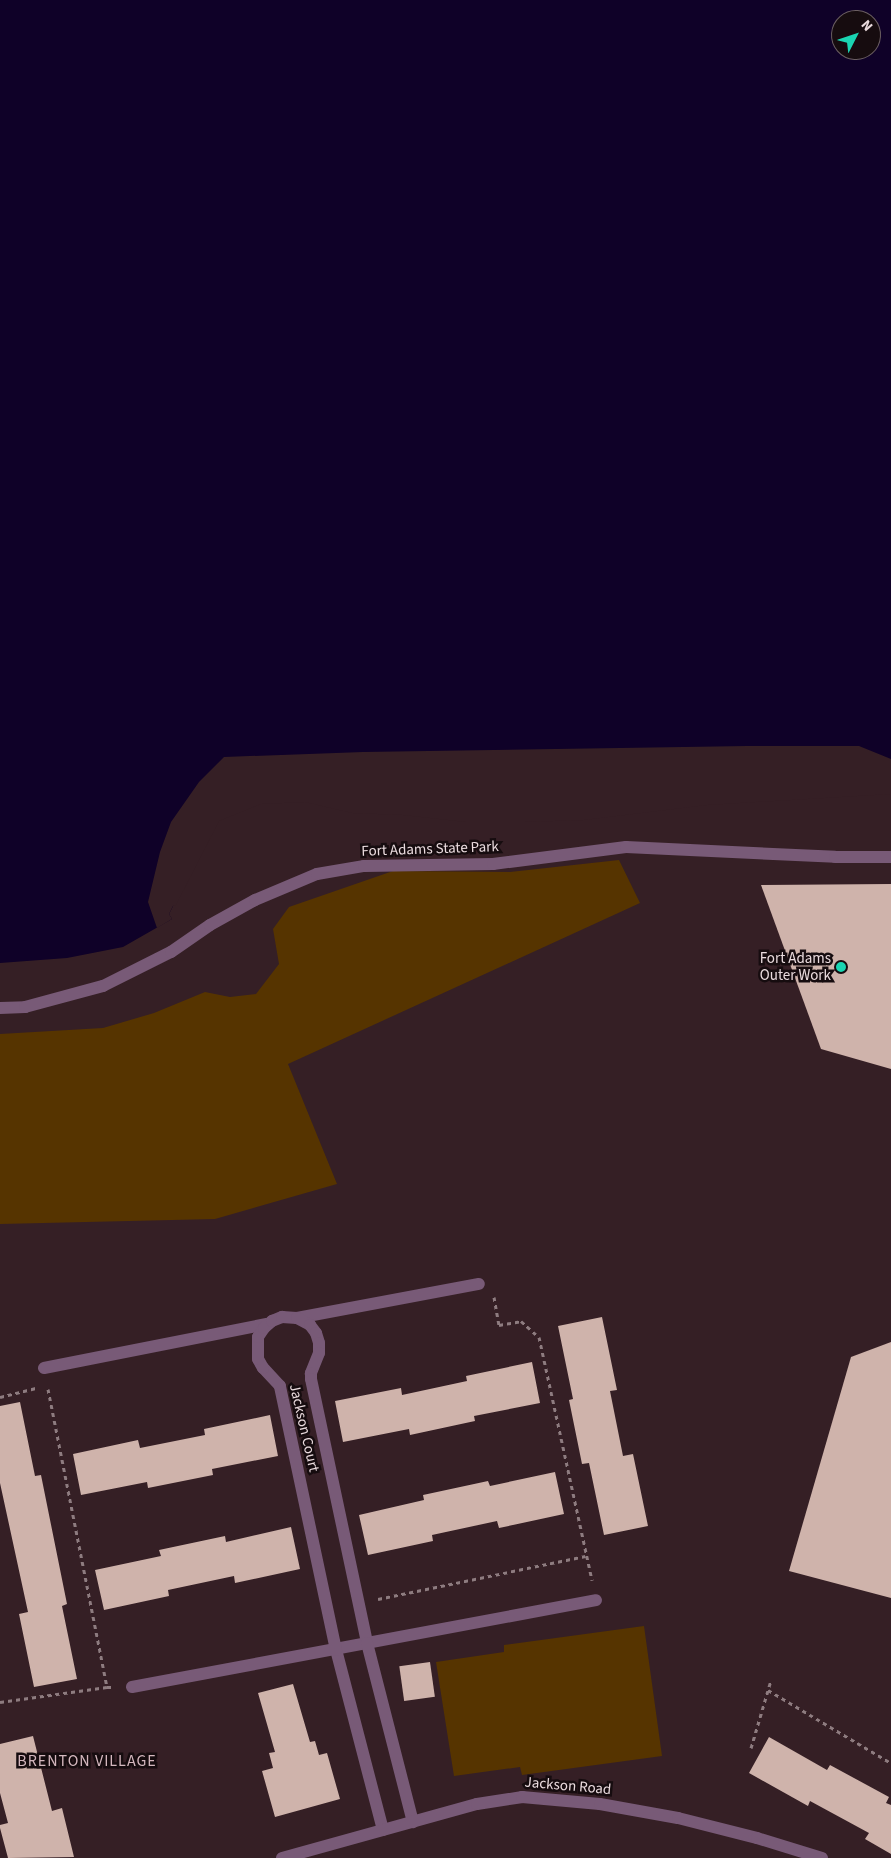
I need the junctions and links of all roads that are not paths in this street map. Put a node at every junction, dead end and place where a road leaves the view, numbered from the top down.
1 (891, 857) edge
2 (0, 1008) edge
3 (479, 1284) road end
4 (297, 1318) junction
5 (267, 1324) junction
6 (44, 1368) road end
7 (596, 1600) road end
8 (367, 1644) junction
9 (336, 1650) junction
10 (132, 1687) road end
11 (413, 1822) junction
12 (383, 1830) junction
13 (282, 1858) edge
14 (822, 1858) edge

1 - 2 street, Fort Adams State Park
3 - 4 street
4 - 5 street
4 - 8 street, Jackson Court
5 - 6 street
5 - 9 street, Jackson Court
7 - 8 street
8 - 9 street
8 - 11 street, Jackson Court
9 - 10 street
9 - 12 street, Jackson Court
11 - 12 street, Jackson Road
11 - 14 street, Jackson Road
12 - 13 street, Jackson Road

